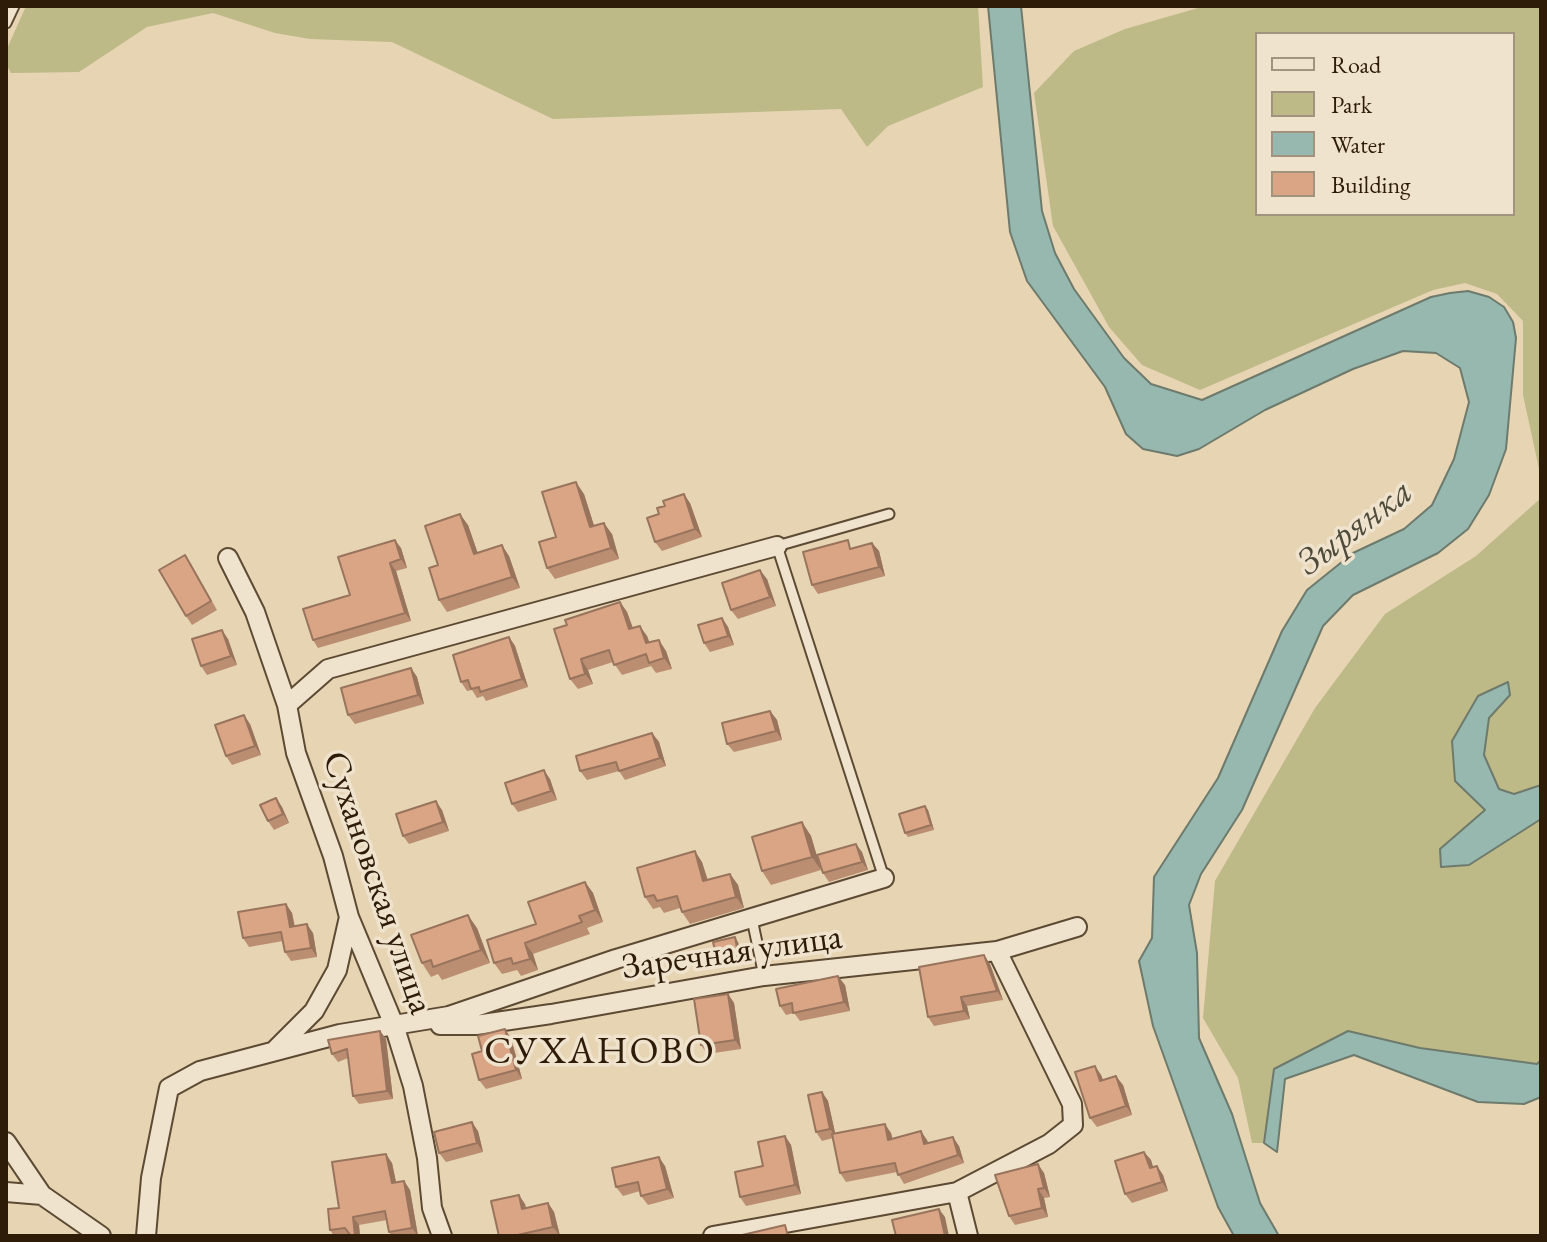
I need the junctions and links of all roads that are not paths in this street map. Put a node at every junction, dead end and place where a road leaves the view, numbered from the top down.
1 (14, 6) edge
2 (6, 23) edge
3 (889, 514) dead end
4 (777, 546) junction
5 (228, 558) dead end
6 (287, 705) junction
7 (884, 878) joint
8 (349, 917) junction
9 (752, 919) junction
10 (1077, 927) dead end
11 (997, 951) junction
12 (764, 976) junction
13 (394, 1025) junction
14 (274, 1051) junction
15 (6, 1142) edge
16 (6, 1192) edge
17 (957, 1192) junction
18 (42, 1195) junction
19 (101, 1236) edge
20 (146, 1236) edge
21 (442, 1236) edge
22 (713, 1236) edge
23 (968, 1236) edge

1 - 2 lane
3 - 4 lane
4 - 6 street
4 - 7 lane
5 - 6 street, Сухановская улица
6 - 8 street, Сухановская улица
7 - 9 street, Заречная улица
8 - 13 street, Сухановская улица
8 - 14 street
9 - 12 lane
9 - 13 street, Заречная улица
10 - 11 street, Заречная улица
11 - 12 street, Заречная улица
11 - 17 street
12 - 13 street, Заречная улица
13 - 14 street, Заречная улица
13 - 21 street, Сухановская улица
14 - 20 street, Заречная улица
15 - 18 street
16 - 18 street
17 - 22 street
17 - 23 street
18 - 19 street

